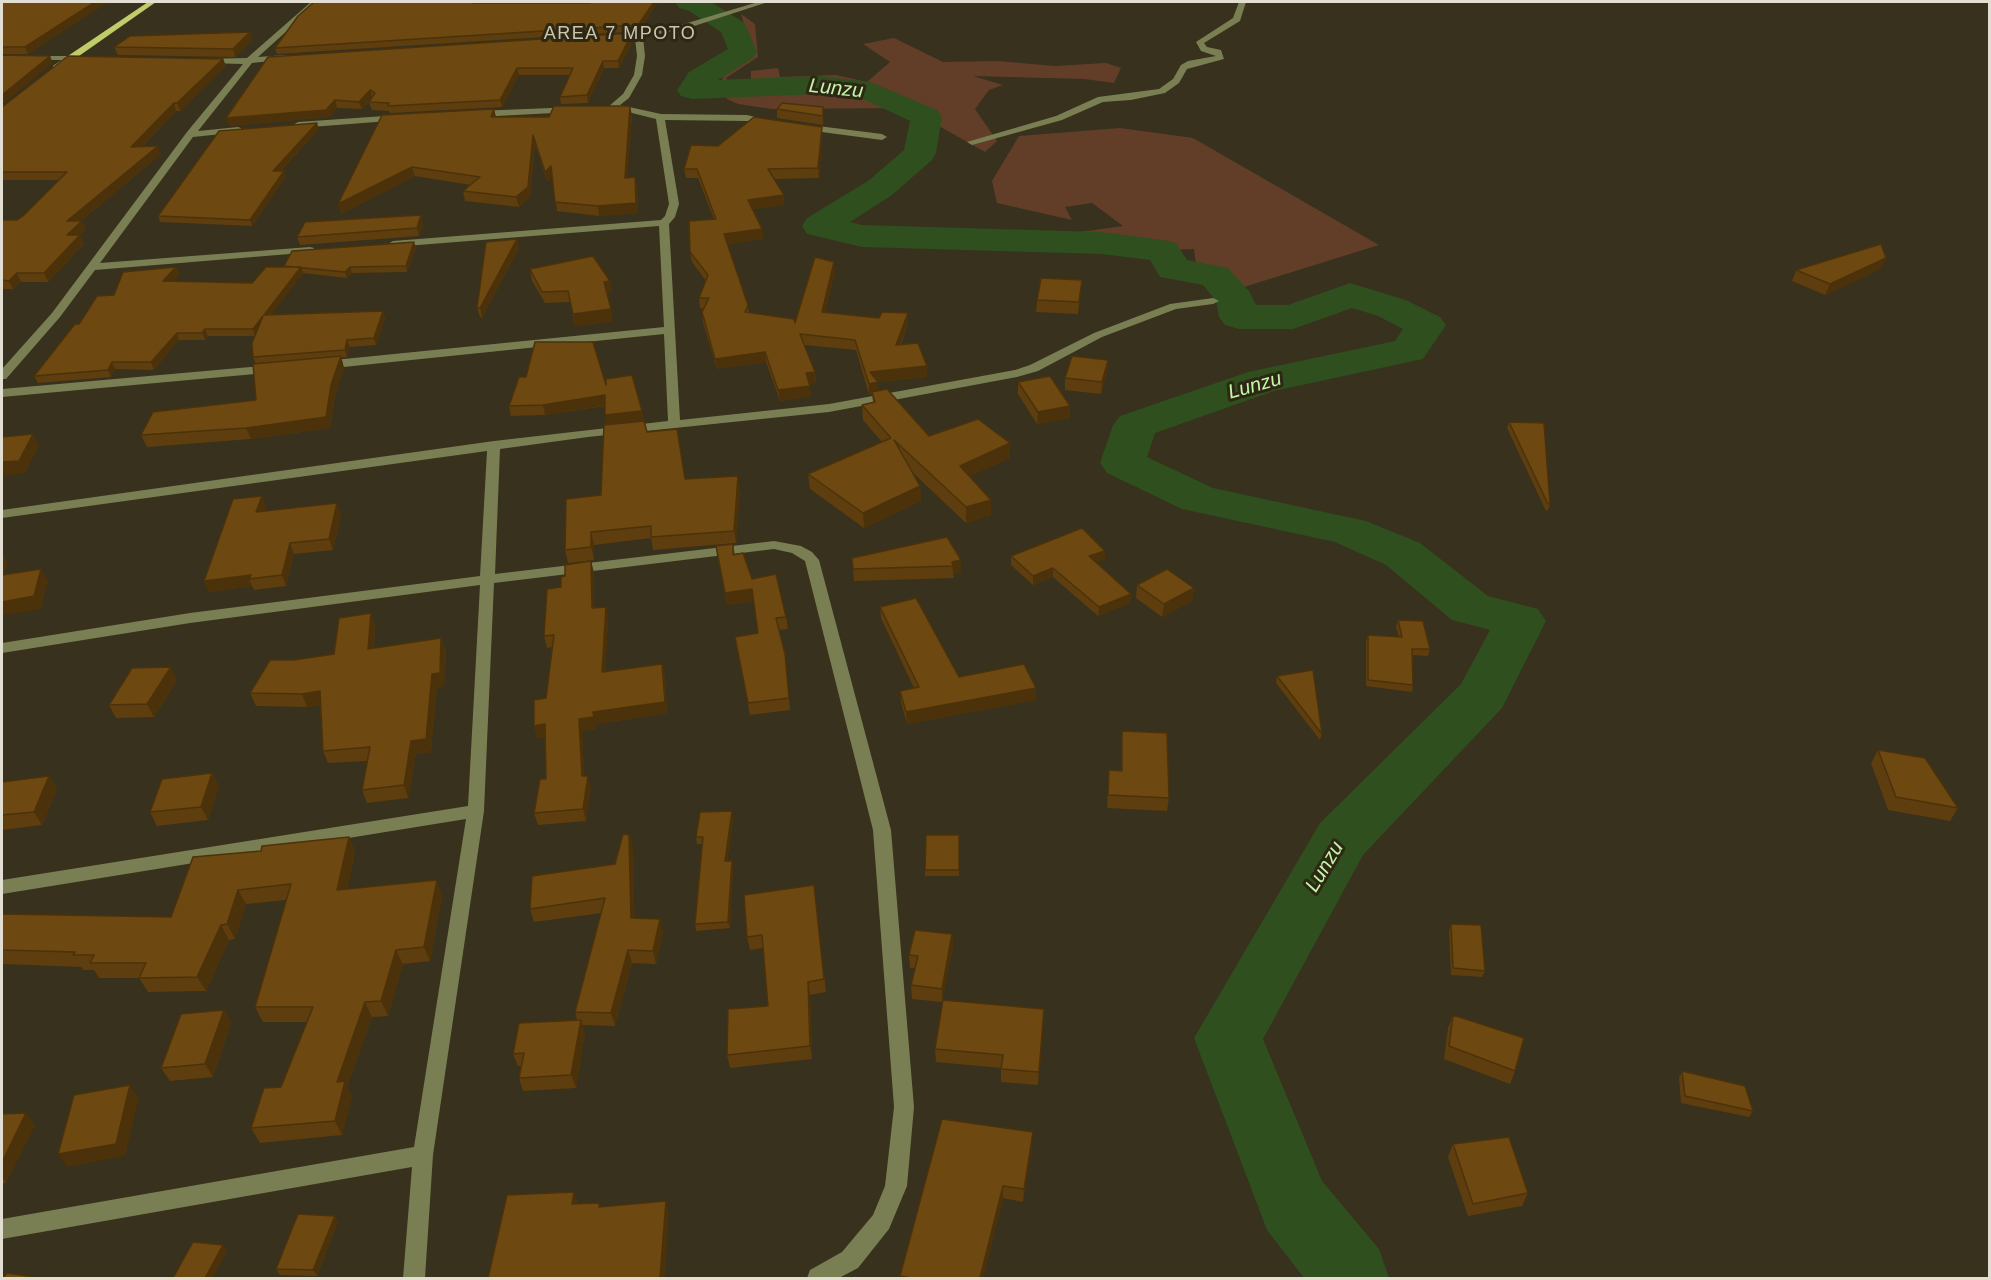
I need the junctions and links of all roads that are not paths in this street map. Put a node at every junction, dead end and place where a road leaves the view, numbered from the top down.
1 (152, 2) edge
2 (315, 2) edge
3 (764, 2) edge
4 (1242, 2) edge
5 (639, 35) junction
6 (607, 37) edge
7 (297, 56) edge
8 (70, 57) junction
9 (2, 58) edge
10 (90, 58) edge
11 (251, 59) junction
12 (189, 60) edge
13 (48, 75) edge
14 (612, 107) junction
15 (589, 108) edge
16 (600, 108) edge
17 (462, 115) edge
18 (660, 117) junction
19 (404, 118) edge
20 (777, 123) edge
21 (789, 125) edge
22 (283, 127) edge
23 (249, 129) edge
24 (190, 134) junction
25 (882, 137) dead end
26 (972, 142) dead end
27 (664, 223) junction
28 (379, 245) edge
29 (320, 250) edge
30 (94, 267) junction
31 (1213, 301) dead end
32 (668, 330) junction
33 (306, 366) edge
34 (282, 368) edge
35 (2, 376) edge
36 (2, 393) edge
37 (675, 423) junction
38 (494, 445) junction
39 (2, 514) edge
40 (488, 579) junction
41 (2, 648) edge
42 (476, 811) junction
43 (2, 887) edge
44 (423, 1155) junction
45 (2, 1229) edge
46 (414, 1278) edge
47 (818, 1278) edge

1 - 8 main road
2 - 11 street
3 - 5 street
4 - 26 street
5 - 6 street
5 - 14 street
7 - 11 street
8 - 9 street
8 - 10 street
8 - 13 main road
11 - 12 street
11 - 24 street
14 - 16 street
14 - 18 street
15 - 17 street
18 - 20 street
18 - 27 street
19 - 22 street
21 - 25 street
23 - 24 street
24 - 30 street
27 - 28 street
27 - 32 street
29 - 30 street
30 - 35 street
31 - 37 street
32 - 33 street
32 - 37 street
34 - 36 street
37 - 38 street
38 - 39 street
38 - 40 street
40 - 41 street
40 - 42 street
40 - 47 street
42 - 43 street
42 - 44 street
44 - 45 street
44 - 46 street

